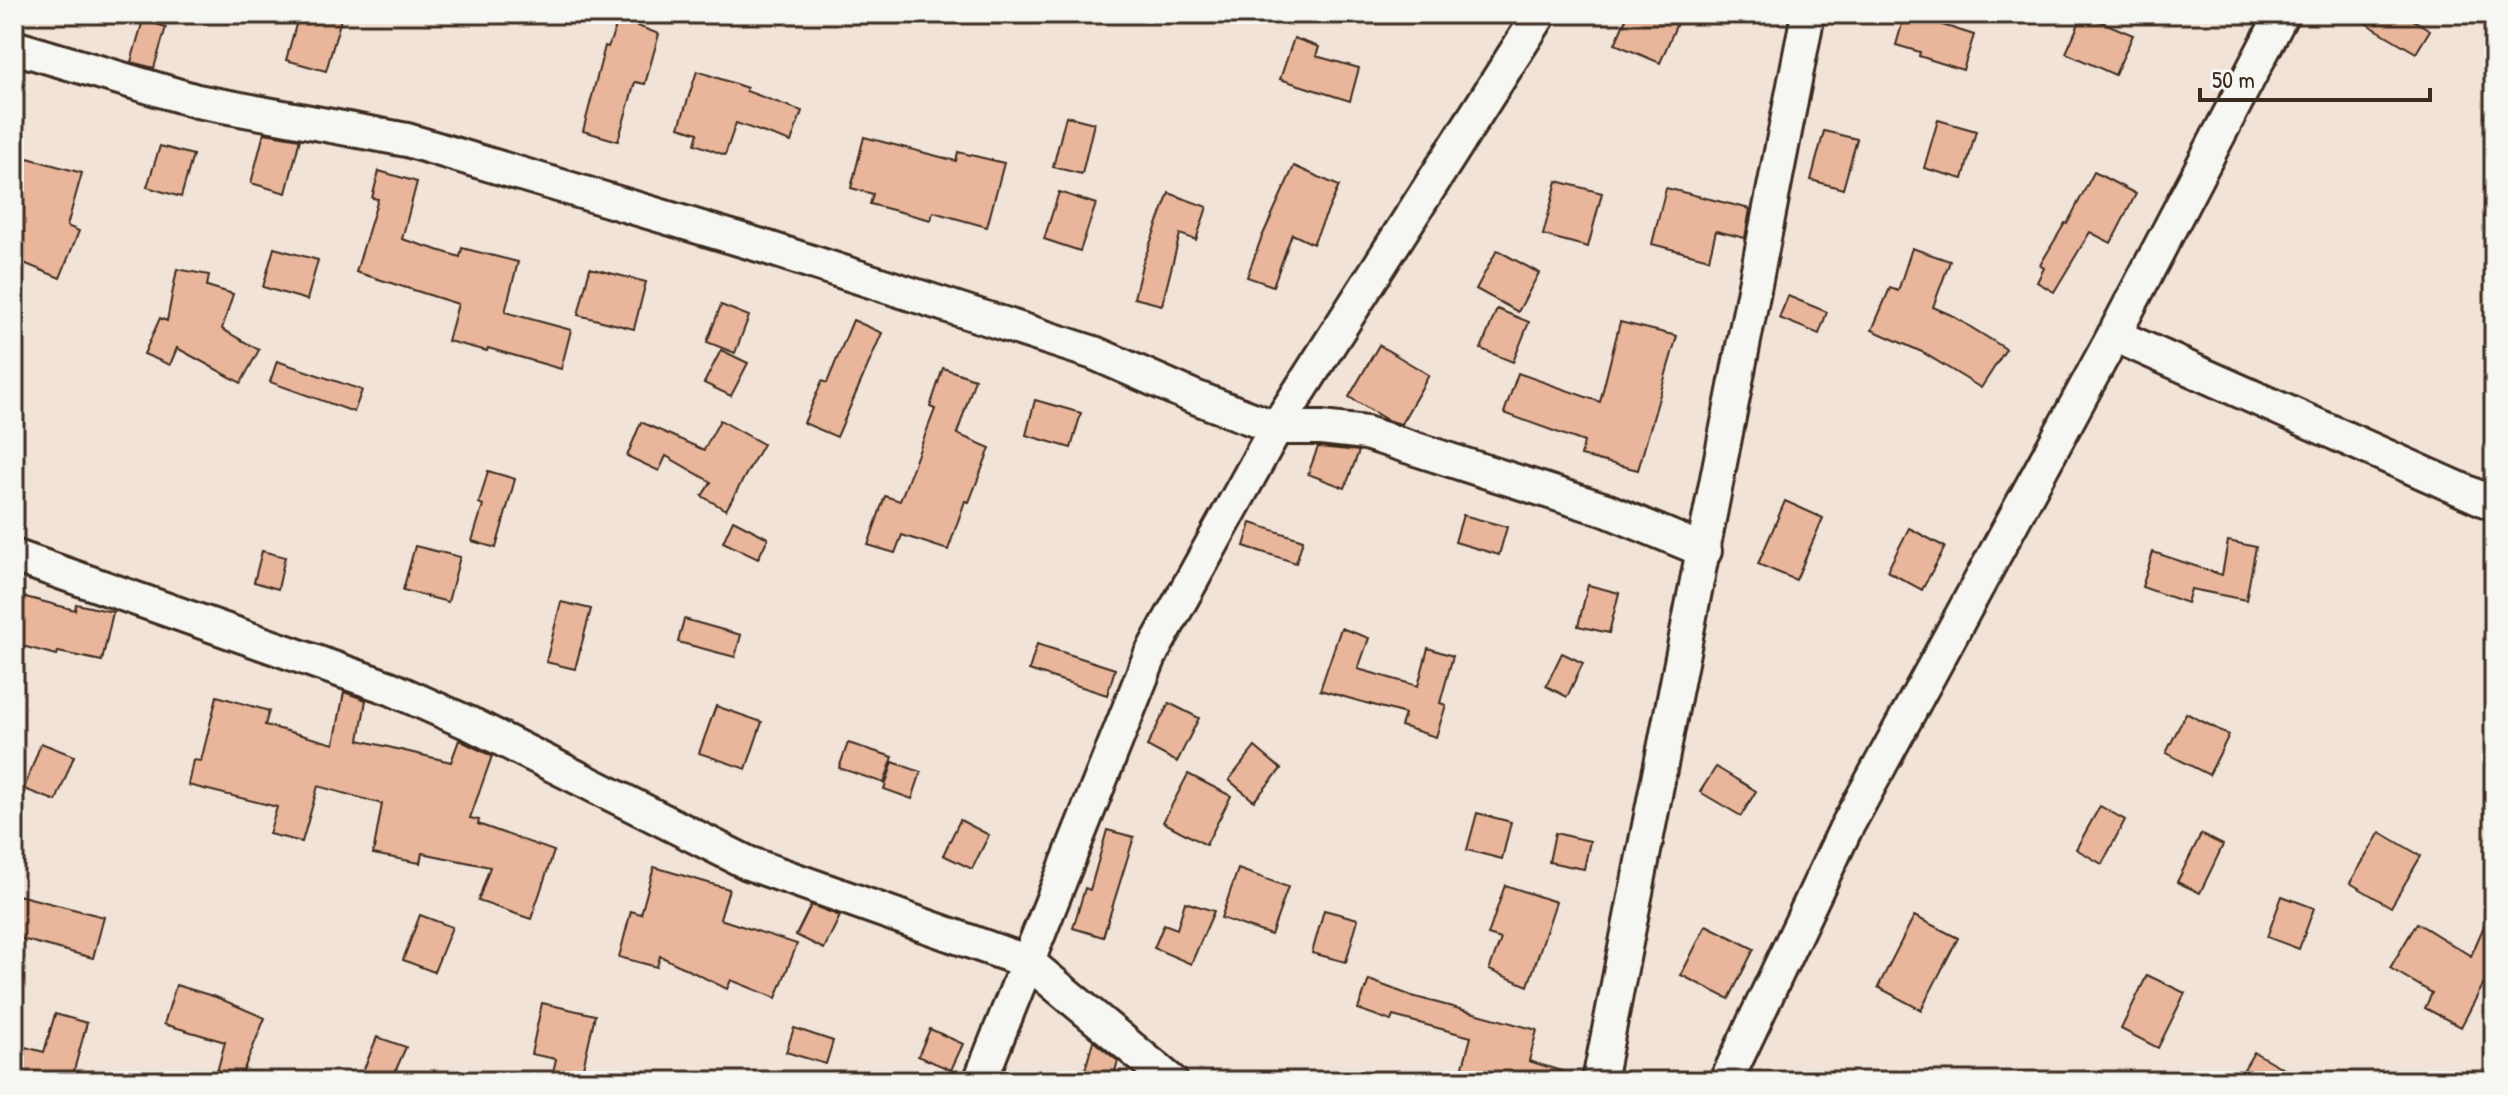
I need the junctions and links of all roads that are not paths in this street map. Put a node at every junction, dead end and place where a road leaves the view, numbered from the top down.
1 (1540, 14) edge
2 (1808, 14) edge
3 (2282, 14) edge
4 (14, 47) edge
5 (2114, 335) junction
6 (1276, 428) junction
7 (2494, 504) edge
8 (1705, 551) junction
9 (14, 556) edge
10 (1028, 962) junction
11 (980, 1081) edge
12 (1171, 1081) edge
13 (1599, 1081) edge
14 (1726, 1081) edge

1 - 6 street
2 - 8 street
3 - 5 street
4 - 6 street
5 - 7 street
5 - 14 street
6 - 8 street
6 - 10 street
8 - 13 street
9 - 10 street
10 - 11 street
10 - 12 street

